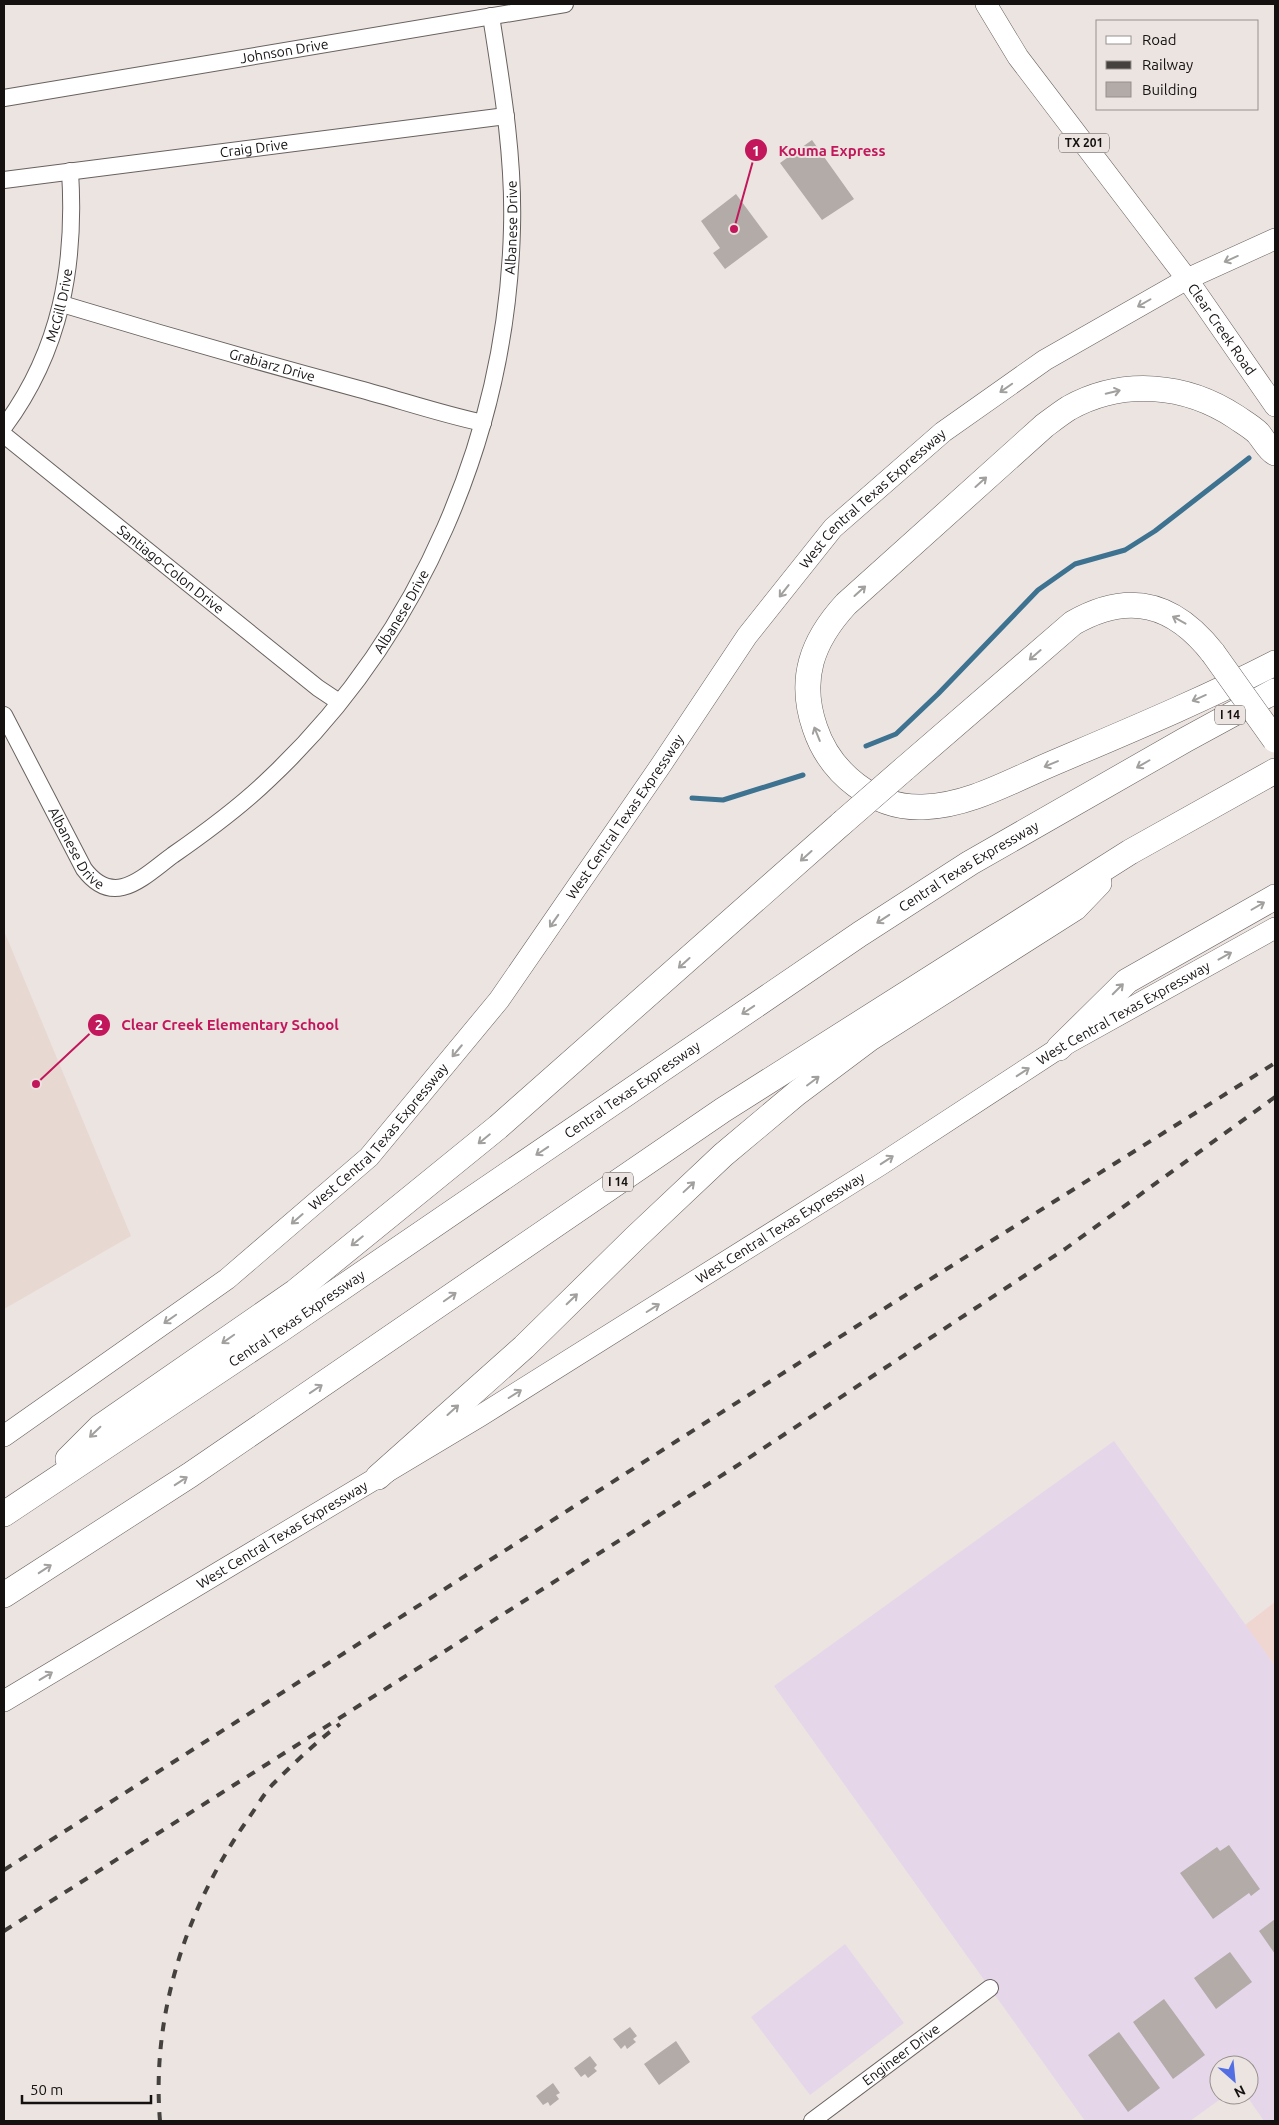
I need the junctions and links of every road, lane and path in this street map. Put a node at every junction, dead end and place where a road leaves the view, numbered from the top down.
1 (565, 4) edge
2 (986, 4) edge
3 (491, 16) junction
4 (4, 98) edge
5 (506, 116) junction
6 (70, 171) junction
7 (4, 180) edge
8 (1275, 239) edge
9 (1186, 279) junction
10 (62, 304) junction
11 (1275, 406) edge
12 (483, 423) junction
13 (4, 427) edge
14 (4, 435) edge
15 (1275, 454) edge
16 (1275, 663) edge
17 (1275, 691) edge
18 (339, 702) junction
19 (4, 715) edge
20 (1275, 740) edge
21 (1275, 771) edge
22 (1130, 852) junction
23 (1275, 896) edge
24 (1275, 928) edge
25 (1059, 1048) junction
26 (4, 1436) edge
27 (378, 1477) junction
28 (28, 1499) junction
29 (4, 1514) edge
30 (4, 1595) edge
31 (4, 1701) edge
32 (990, 1988) dead end
33 (812, 2121) edge

1 - 3 street, Johnson Drive
2 - 9 main road, TX 201
3 - 4 street, Johnson Drive
3 - 5 street, Albanese Drive
5 - 6 street, Craig Drive
5 - 12 street, Albanese Drive
6 - 7 street, Craig Drive
6 - 10 street, McGill Drive
8 -> 9 main road, West Central Texas Expressway
9 - 11 main road, Clear Creek Road
9 -> 26 main road, West Central Texas Expressway
10 - 12 street, Grabiarz Drive
10 - 13 street, McGill Drive
12 - 18 street, Albanese Drive
14 - 18 street, Santiago-Colon Drive
16 -> 15 highway
17 -> 28 highway, Central Texas Expressway / I 14
18 - 19 street, Albanese Drive
20 -> 28 highway, bridge
21 - 22 highway, I 14
27 -> 22 highway
30 -> 22 highway, I 14
25 -> 23 highway
25 -> 24 main road, West Central Texas Expressway
27 -> 25 main road, West Central Texas Expressway
31 -> 27 main road, West Central Texas Expressway
28 - 29 highway, Central Texas Expressway / I 14
32 - 33 street, Engineer Drive

